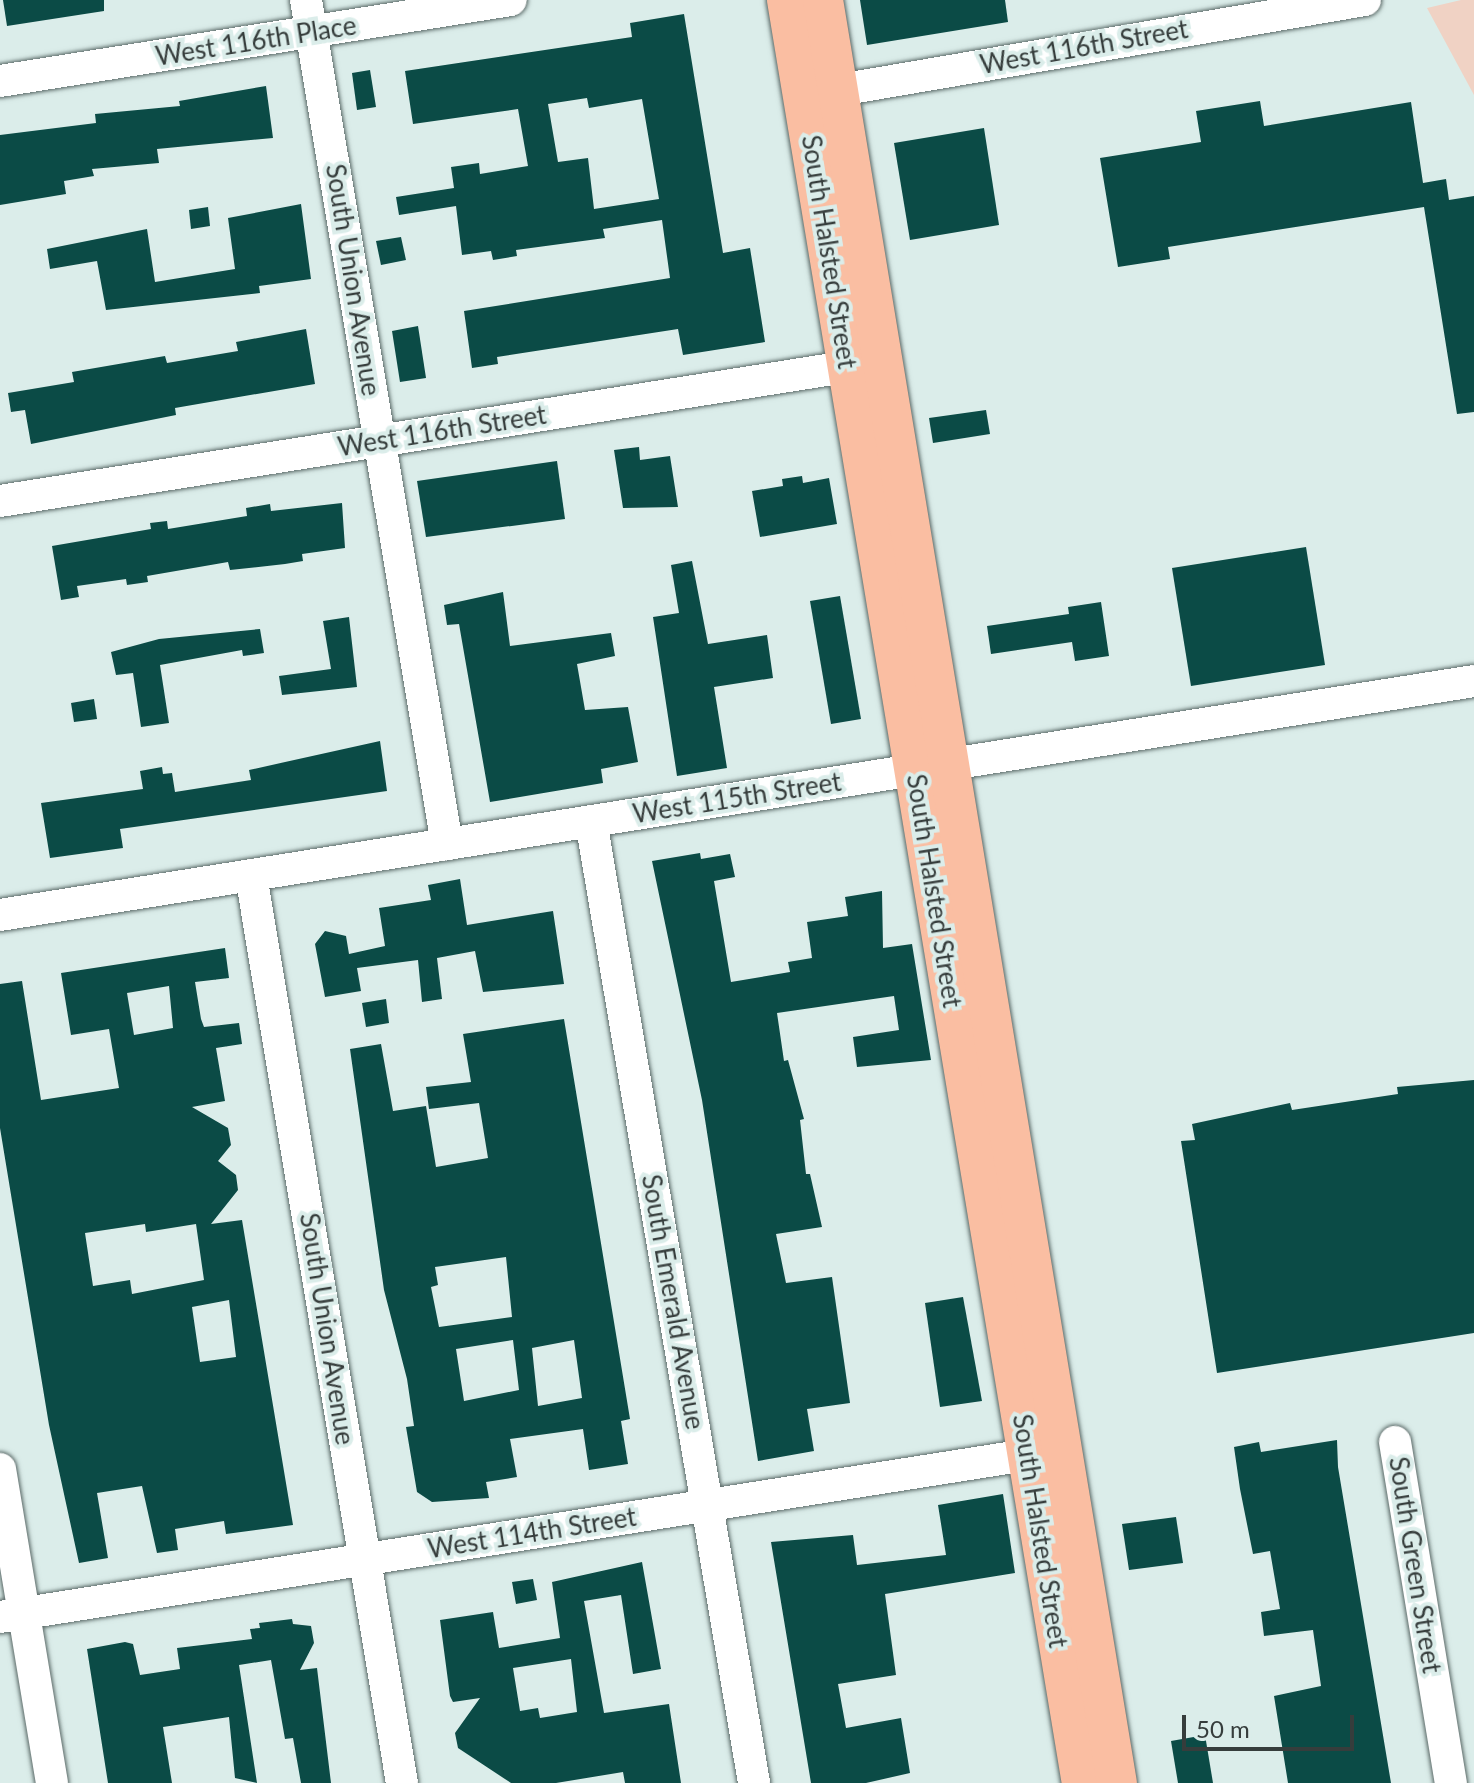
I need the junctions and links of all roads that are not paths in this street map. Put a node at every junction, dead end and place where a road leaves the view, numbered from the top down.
1 (306, 0) edge
2 (511, 0) edge
3 (787, 0) edge
4 (823, 0) edge
5 (1365, 0) edge
6 (311, 32) junction
7 (0, 81) edge
8 (821, 93) junction
9 (866, 364) junction
10 (380, 441) junction
11 (0, 501) edge
12 (1474, 681) edge
13 (932, 767) junction
14 (591, 821) junction
15 (447, 844) junction
16 (251, 875) junction
17 (0, 915) edge
18 (1395, 1442) dead end
19 (1045, 1452) junction
20 (0, 1469) edge
21 (708, 1506) junction
22 (366, 1560) junction
23 (12, 1615) edge
24 (52, 1783) edge
25 (402, 1783) edge
26 (754, 1783) edge
27 (1082, 1783) edge
28 (1117, 1783) edge
29 (1451, 1783) edge

1 - 6 street, South Union Avenue
2 - 6 street, West 116th Place
3 - 8 main road, South Halsted Street
4 - 8 main road, South Halsted Street
5 - 8 street, West 116th Street
6 - 7 street, West 116th Place
6 - 10 street, South Union Avenue
8 - 9 main road, South Halsted Street
9 - 10 street, West 116th Street
9 - 13 main road, South Halsted Street
10 - 11 street, West 116th Street
10 - 15 street, South Union Avenue
12 - 13 street, West 115th Street
13 - 14 street, West 115th Street
13 - 19 main road, South Halsted Street
14 - 15 street, West 115th Street
14 - 21 street, South Emerald Avenue
15 - 16 street, West 115th Street
16 - 17 street, West 115th Street
16 - 22 street, South Union Avenue
18 - 29 street, South Green Street
19 - 21 street, West 114th Street
19 - 27 main road, South Halsted Street
19 - 28 main road, South Halsted Street
20 - 23 street
21 - 22 street, West 114th Street
21 - 26 street, South Emerald Avenue
22 - 23 street, West 114th Street
22 - 25 street, South Union Avenue
23 - 24 street

